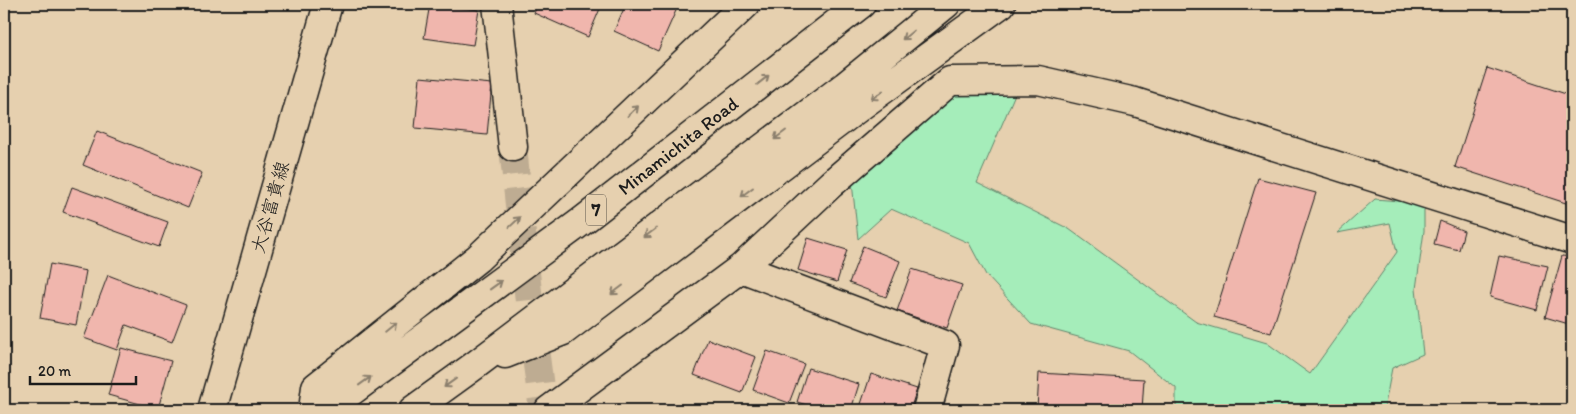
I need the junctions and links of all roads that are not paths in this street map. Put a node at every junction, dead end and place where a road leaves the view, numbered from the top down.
1 (328, 4) edge
2 (497, 4) edge
3 (746, 4) edge
4 (861, 4) edge
5 (946, 4) edge
6 (1001, 4) edge
7 (513, 147) tunnel mouth
8 (1572, 240) edge
9 (741, 268) junction
10 (474, 366) junction
11 (212, 410) edge
12 (313, 410) edge
13 (326, 410) edge
14 (413, 410) edge
15 (549, 410) edge
16 (927, 410) edge

1 - 11 main road, 大谷富貴線
2 - 7 main road
12 -> 3 main road
13 -> 4 main road, Minamichita Road / 7
5 -> 10 main road
6 -> 10 main road
8 - 9 main road
9 - 15 main road
9 - 16 main road
10 -> 14 main road

